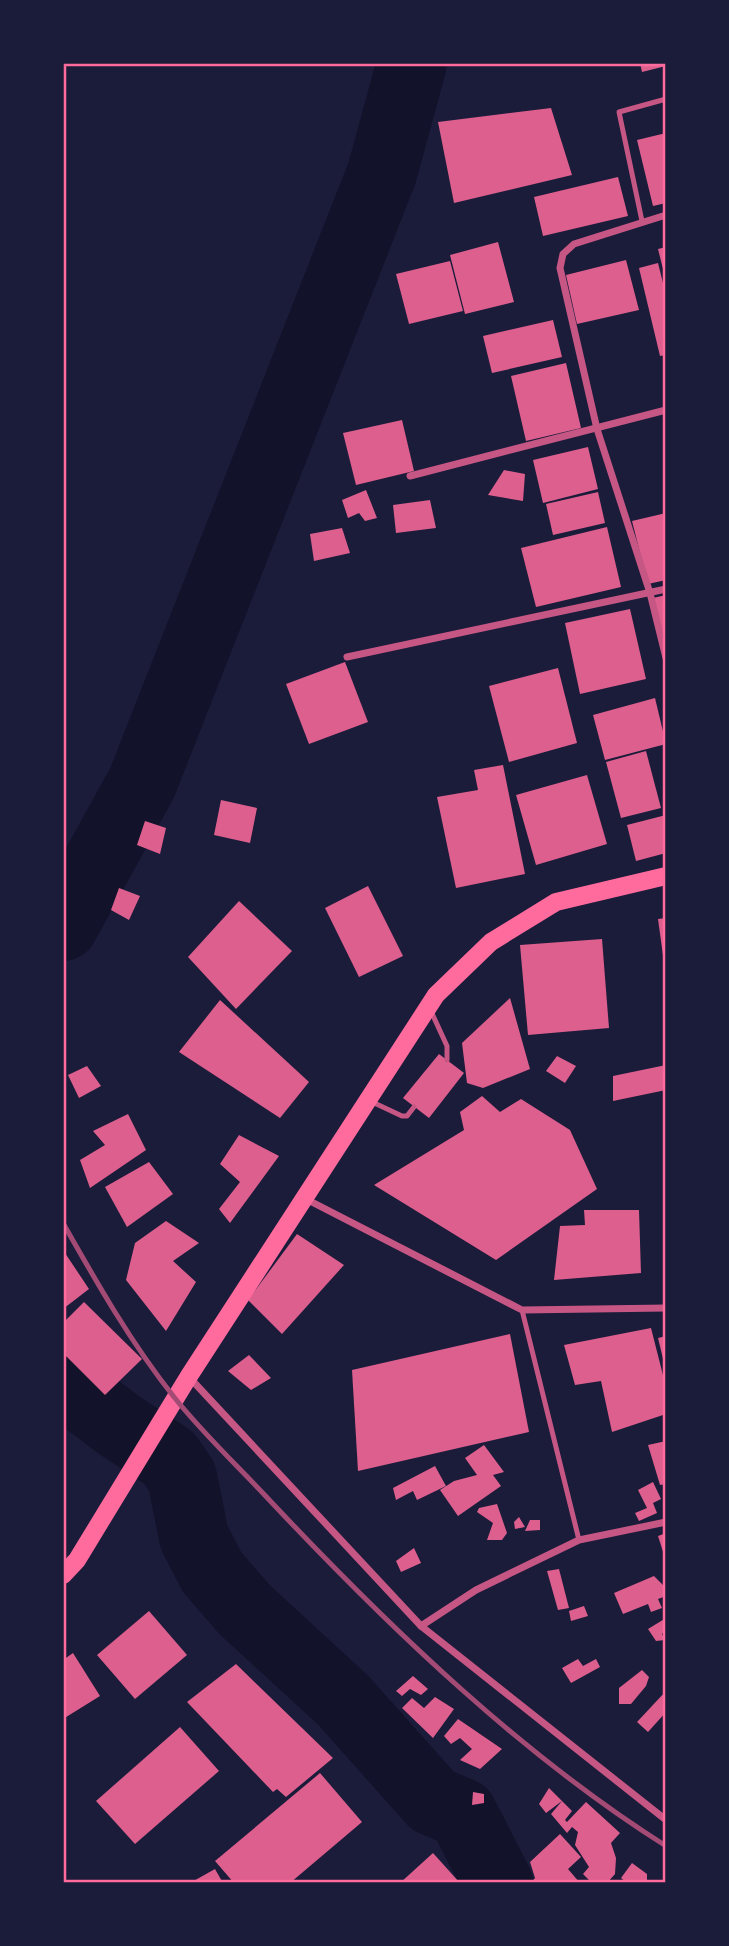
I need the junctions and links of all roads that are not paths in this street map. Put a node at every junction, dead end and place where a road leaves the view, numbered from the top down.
1 (666, 99) edge
2 (666, 215) edge
3 (642, 221) junction
4 (666, 410) edge
5 (597, 429) junction
6 (411, 476) dead end
7 (666, 589) edge
8 (650, 593) junction
9 (347, 657) dead end
10 (666, 658) edge
11 (666, 876) edge
12 (429, 1006) junction
13 (447, 1060) dead end
14 (368, 1100) junction
15 (414, 1107) dead end
16 (303, 1198) junction
17 (666, 1308) edge
18 (522, 1310) junction
19 (189, 1376) junction
20 (666, 1522) edge
21 (579, 1541) junction
22 (63, 1574) edge
23 (421, 1626) junction
24 (666, 1820) edge

1 - 3 lane
2 - 3 street
3 - 5 street
4 - 5 street
5 - 6 street
5 - 8 street
7 - 8 street
8 - 9 street
8 - 10 street
11 - 12 main road
12 - 13 lane
12 - 14 main road
14 - 15 lane
14 - 16 main road
16 - 18 street
16 - 19 main road
17 - 18 street
18 - 21 lane
19 - 22 main road
19 - 23 street
20 - 21 street
21 - 23 street
23 - 24 street

